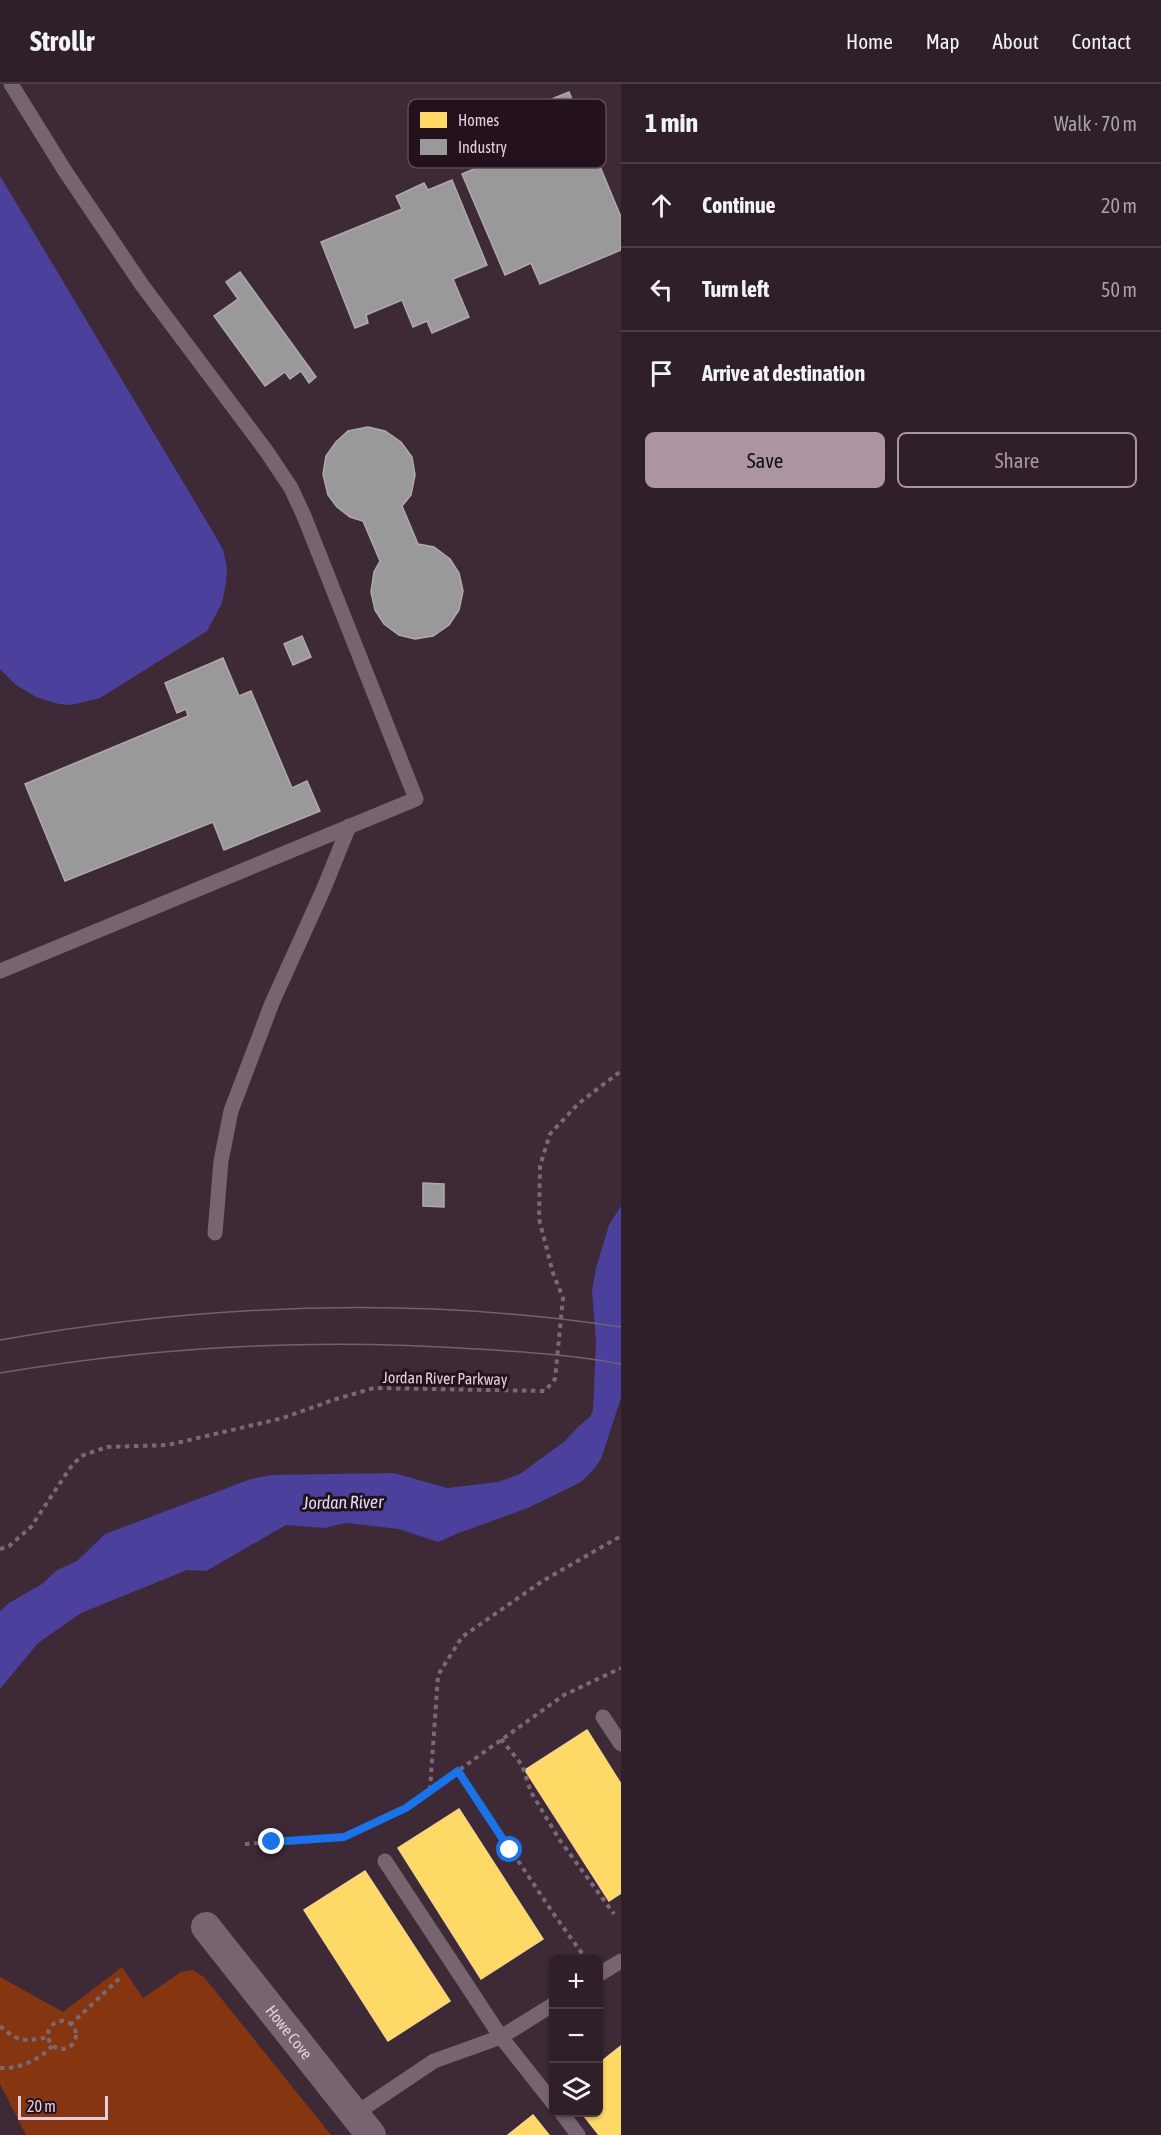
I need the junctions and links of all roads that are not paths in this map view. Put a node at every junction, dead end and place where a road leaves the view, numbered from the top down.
1 (11, 84) edge
2 (349, 826) junction
3 (0, 971) edge
4 (214, 1233) dead end
5 (603, 1718) dead end
6 (621, 1744) edge
7 (385, 1861) dead end
8 (206, 1927) dead end
9 (621, 1961) edge
10 (603, 1972) edge
11 (549, 2007) edge
12 (501, 2037) junction
13 (549, 2097) edge
14 (565, 2117) edge
15 (363, 2125) edge
16 (578, 2135) edge

1 - 2 lane
2 - 3 lane
2 - 4 lane
5 - 6 lane
7 - 12 lane
8 - 15 street, Howe Cove
9 - 10 lane
11 - 12 lane
12 - 13 lane
12 - 15 lane
14 - 16 lane

